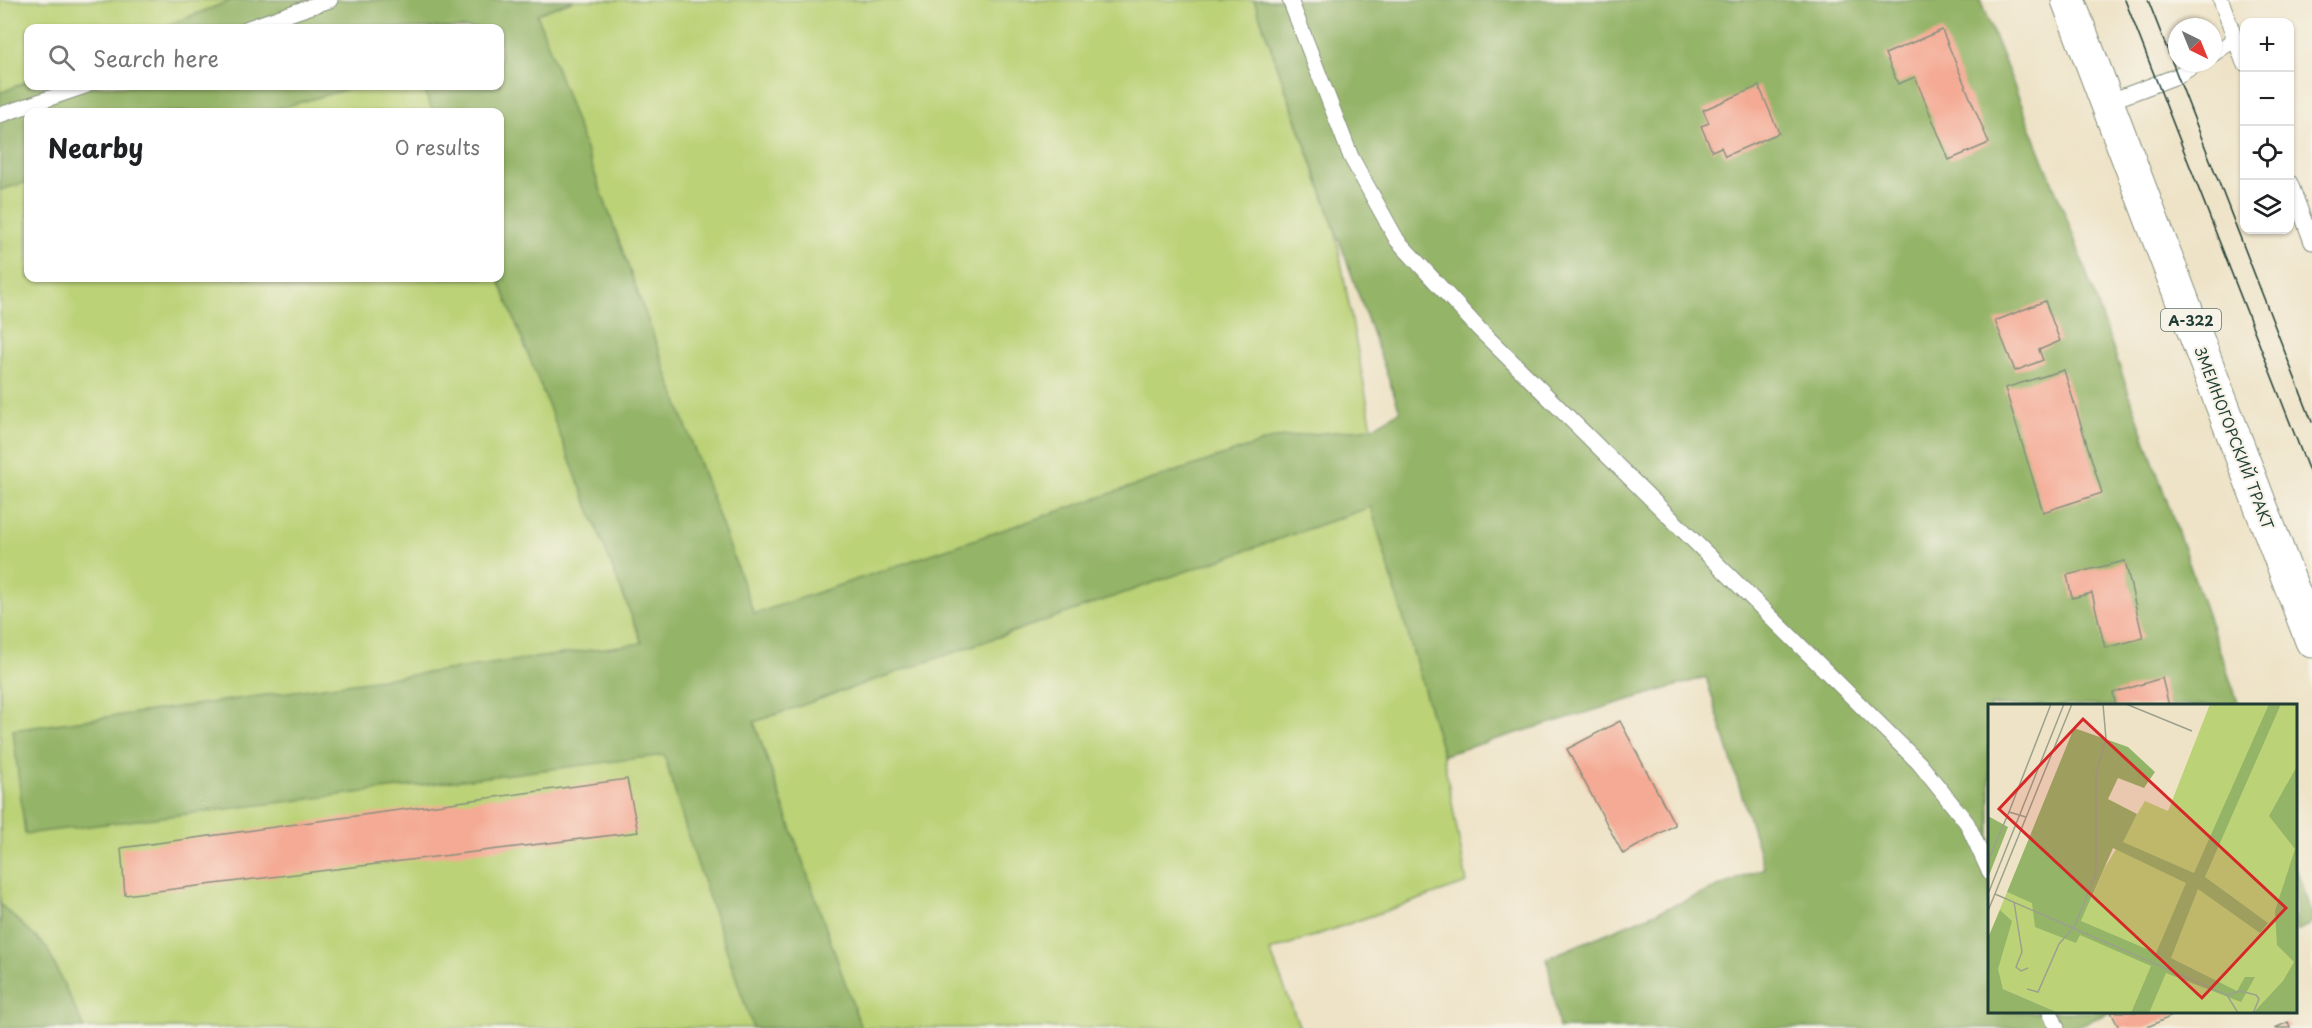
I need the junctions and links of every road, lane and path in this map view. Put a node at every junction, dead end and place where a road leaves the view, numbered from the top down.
1 (330, 0) edge
2 (1290, 0) edge
3 (2068, 0) edge
4 (2221, 0) edge
5 (260, 24) edge
6 (2235, 39) junction
7 (2222, 48) edge
8 (2240, 52) edge
9 (2182, 72) edge
10 (73, 90) edge
11 (2108, 102) junction
12 (0, 115) edge
13 (2294, 196) edge
14 (2312, 242) edge
15 (2312, 641) edge
16 (1988, 871) edge
17 (2051, 1013) edge
18 (2057, 1028) edge

1 - 5 lane
2 - 16 lane
3 - 11 highway, ЗМЕИНОГОРСКИЙ ТРАКТ / А-322
4 - 6 lane
6 - 7 lane
6 - 8 lane
9 - 11 lane
10 - 12 lane
11 - 15 highway, ЗМЕИНОГОРСКИЙ ТРАКТ / А-322
13 - 14 lane
17 - 18 lane

